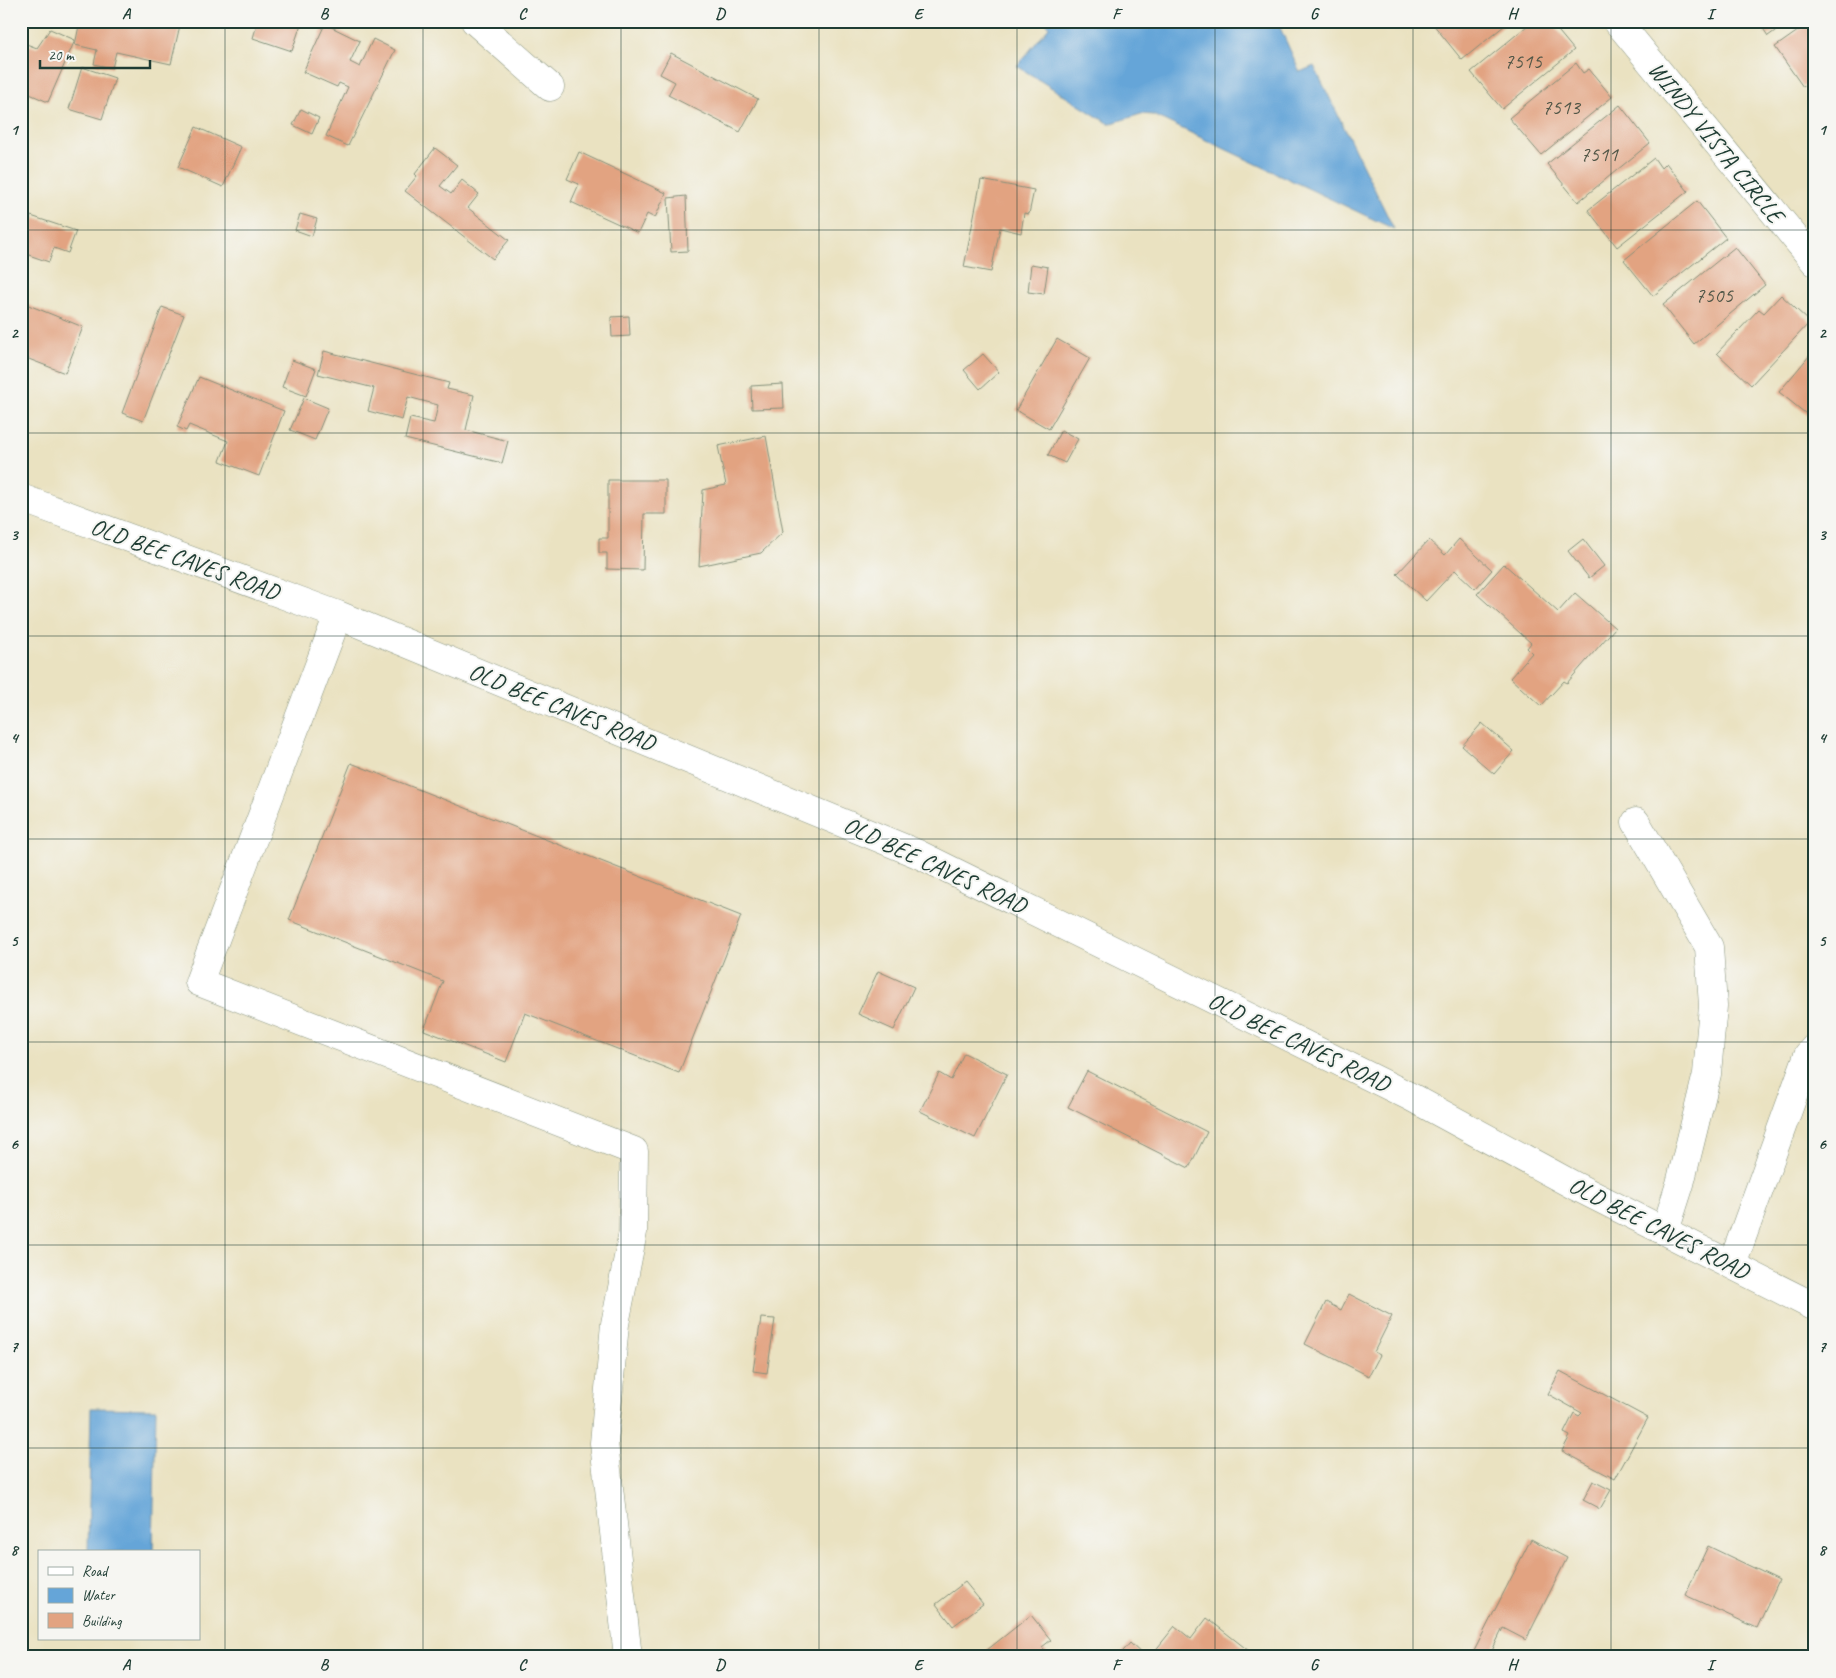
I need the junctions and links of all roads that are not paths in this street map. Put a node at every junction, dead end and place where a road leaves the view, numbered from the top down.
1 (476, 21) edge
2 (1617, 21) edge
3 (550, 87) dead end
4 (1815, 262) edge
5 (21, 498) edge
6 (338, 615) junction
7 (1636, 822) dead end
8 (1815, 1047) edge
9 (1665, 1231) junction
10 (1732, 1265) junction
11 (1815, 1307) edge
12 (628, 1657) edge

1 - 3 street
2 - 4 street, WINDY VISTA CIRCLE
5 - 6 street, OLD BEE CAVES ROAD
6 - 9 street, OLD BEE CAVES ROAD
6 - 12 street
7 - 9 street
8 - 10 street
9 - 10 street, OLD BEE CAVES ROAD
10 - 11 street, OLD BEE CAVES ROAD

